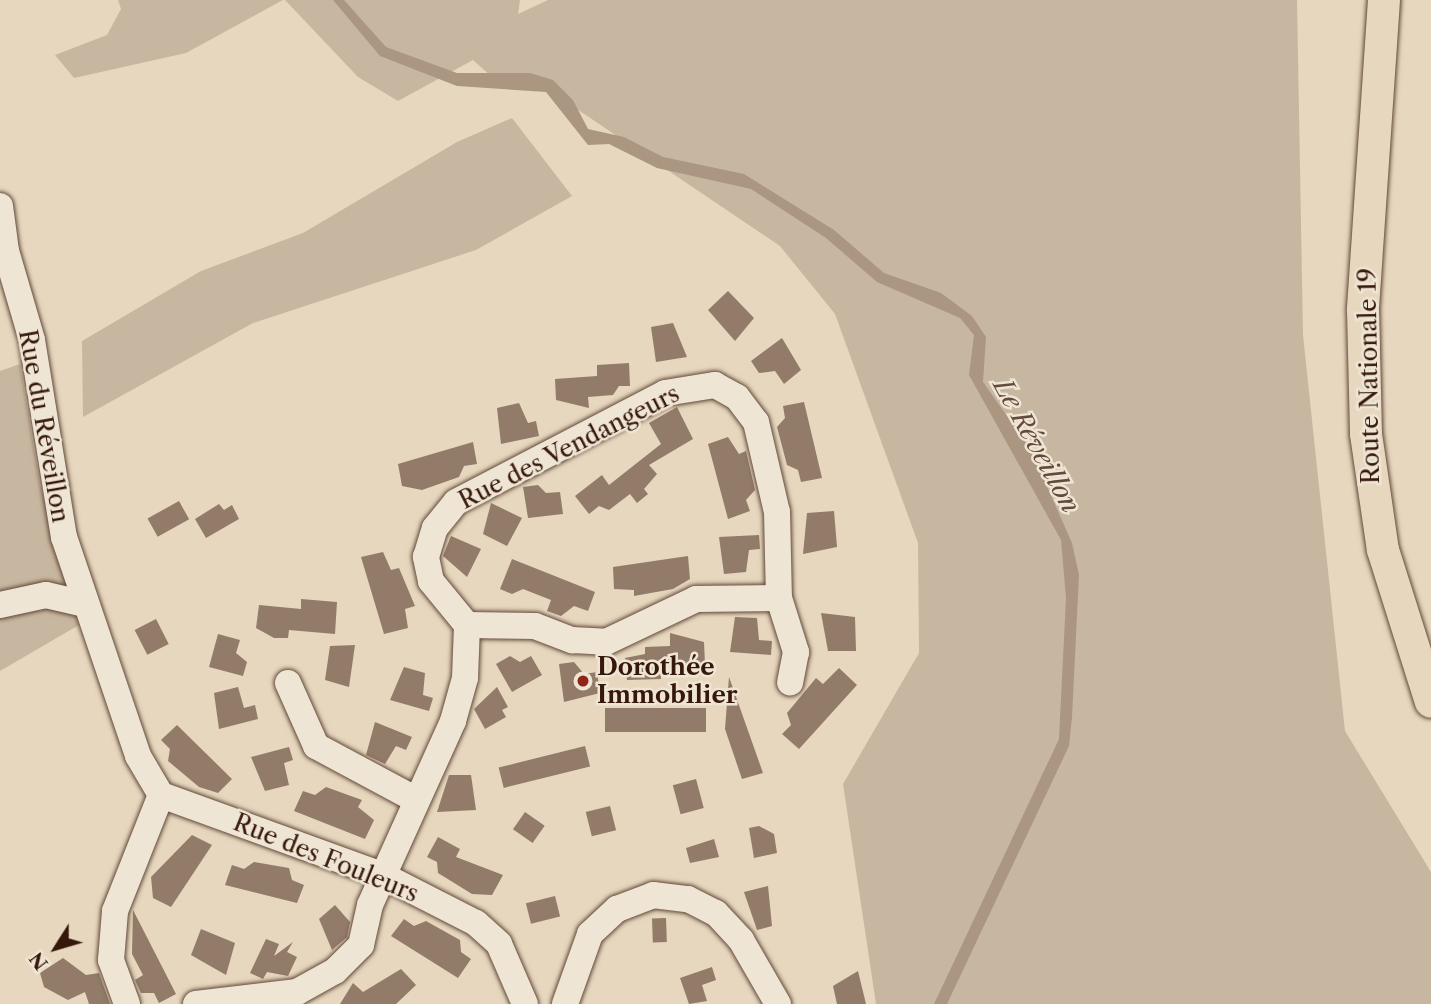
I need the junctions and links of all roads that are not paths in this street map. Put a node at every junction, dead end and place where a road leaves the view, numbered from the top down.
1 (1384, 0) edge
2 (0, 206) edge
3 (779, 598) junction
4 (85, 604) junction
5 (0, 605) edge
6 (467, 625) junction
7 (790, 682) dead end
8 (288, 683) dead end
9 (1431, 702) edge
10 (161, 795) junction
11 (415, 799) junction
12 (382, 875) junction
13 (127, 1004) edge
14 (196, 1004) edge
15 (525, 1004) edge
16 (565, 1004) edge
17 (778, 1004) edge

1 - 9 main road, Route Nationale 19
2 - 4 street, Rue du Réveillon
3 - 6 street
3 - 6 street, Rue des Vendangeurs
3 - 7 street, Rue des Vendangeurs
4 - 5 street
4 - 10 street, Rue du Réveillon
6 - 11 street
8 - 11 street
10 - 12 street, Rue des Fouleurs
10 - 13 street
11 - 12 street
12 - 14 street
12 - 15 street, Rue des Fouleurs
16 - 17 street

